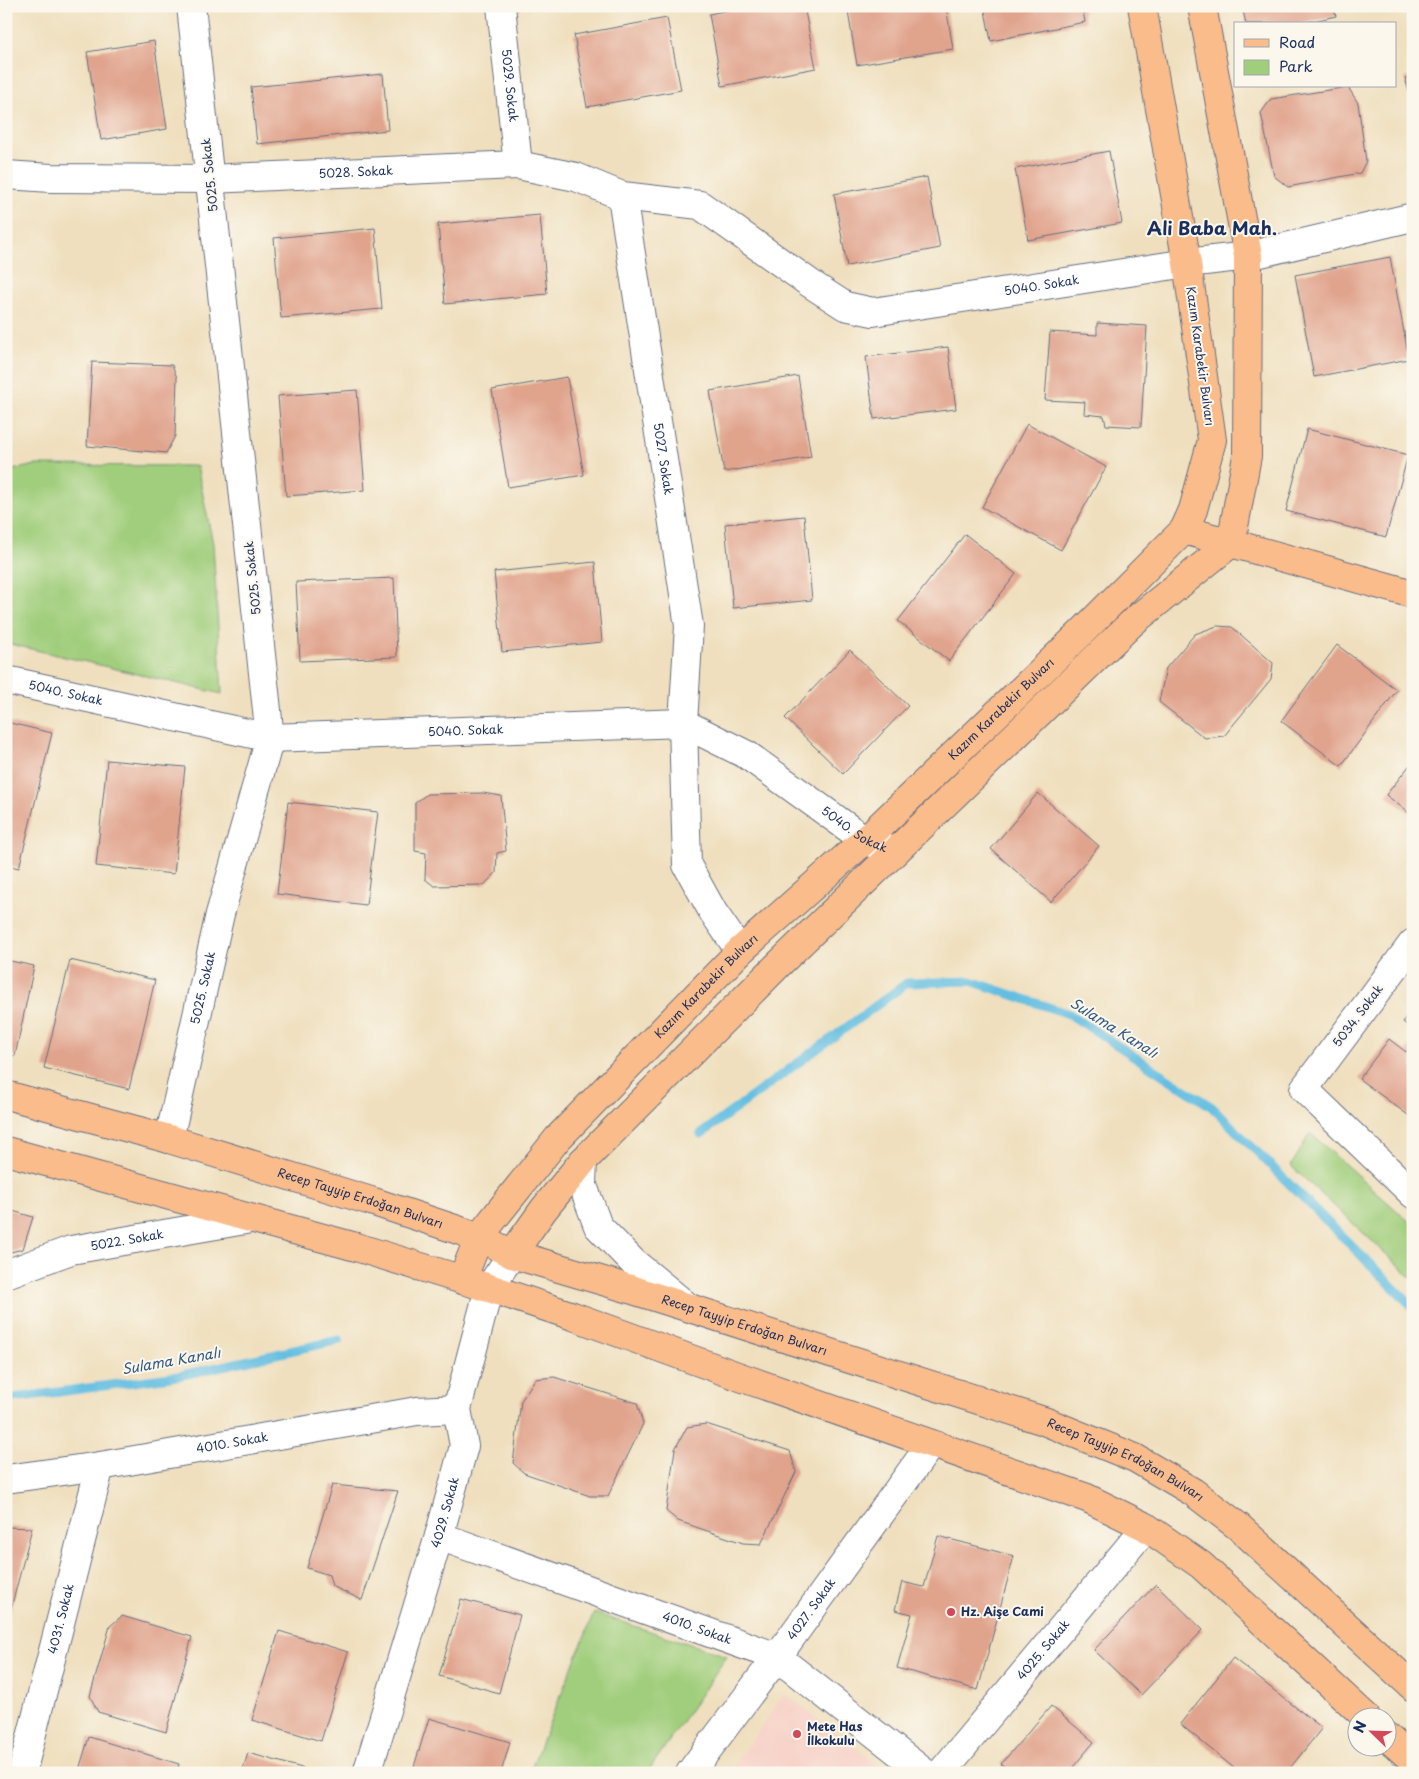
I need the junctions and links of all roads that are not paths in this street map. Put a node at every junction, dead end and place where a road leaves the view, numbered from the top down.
1 (191, 6) edge
2 (501, 6) edge
3 (1142, 6) edge
4 (1202, 6) edge
5 (518, 165) junction
6 (6, 175) edge
7 (210, 179) junction
8 (622, 196) junction
9 (700, 205) joint
10 (1413, 217) edge
11 (1248, 256) junction
12 (1187, 263) junction
13 (1184, 530) junction
14 (1231, 543) junction
15 (1413, 594) edge
16 (6, 680) edge
17 (684, 723) junction
18 (270, 738) junction
19 (865, 840) junction
20 (895, 853) junction
21 (1413, 943) edge
22 (740, 952) junction
23 (6, 1094) edge
24 (169, 1139) junction
25 (6, 1151) edge
26 (583, 1161) junction
27 (1413, 1194) edge
28 (251, 1219) junction
29 (479, 1237) junction
30 (512, 1254) junction
31 (6, 1274) edge
32 (462, 1280) junction
33 (489, 1288) junction
34 (688, 1307) junction
35 (457, 1409) junction
36 (931, 1444) junction
37 (100, 1466) junction
38 (6, 1479) edge
39 (1146, 1527) junction
40 (439, 1536) junction
41 (777, 1657) junction
42 (1413, 1687) edge
43 (1354, 1706) edge
44 (1396, 1745) edge
45 (1413, 1760) edge
46 (22, 1773) edge
47 (367, 1773) edge
48 (690, 1773) edge
49 (925, 1773) edge
50 (941, 1773) edge

1 - 7 street, 5025. Sokak
2 - 5 street, 5029. Sokak
3 - 12 main road, Kazım Karabekir Bulvarı
4 - 11 main road
5 - 7 street, 5028. Sokak
5 - 8 street, 5028. Sokak
6 - 7 street, 5028. Sokak
7 - 18 street, 5025. Sokak
8 - 9 street, 5028. Sokak
8 - 17 street, 5027. Sokak
9 - 12 street, 5040. Sokak
10 - 11 street, 5040. Sokak
11 - 12 street, 5040. Sokak
11 - 14 main road
12 - 13 main road, Kazım Karabekir Bulvarı
13 - 14 main road
13 - 19 main road, Kazım Karabekir Bulvarı
14 - 15 main road
14 - 20 main road
16 - 18 street, 5040. Sokak
17 - 18 street, 5040. Sokak
17 - 19 street, 5040. Sokak
17 - 22 street, 5027. Sokak
18 - 24 street, 5025. Sokak
19 - 20 street, 5040. Sokak
19 - 22 main road, Kazım Karabekir Bulvarı
20 - 26 main road
21 - 27 street, 5034. Sokak
22 - 29 main road, Kazım Karabekir Bulvarı
23 - 24 main road, Recep Tayyip Erdoğan Bulvarı
24 - 29 main road, Recep Tayyip Erdoğan Bulvarı
25 - 28 main road
26 - 30 main road
26 - 34 street
28 - 31 street, 5022. Sokak
28 - 32 main road
29 - 30 main road, Recep Tayyip Erdoğan Bulvarı
29 - 32 main road, Kazım Karabekir Bulvarı
30 - 33 street, 4029. Sokak
30 - 34 main road, Recep Tayyip Erdoğan Bulvarı
32 - 33 main road
33 - 35 street, 4029. Sokak
33 - 36 main road
34 - 42 main road, Recep Tayyip Erdoğan Bulvarı
35 - 37 street, 4010. Sokak
35 - 40 street, 4029. Sokak
36 - 39 main road
36 - 41 street, 4027. Sokak
37 - 38 street, 4010. Sokak
37 - 46 street, 4031. Sokak
39 - 43 main road
39 - 50 street, 4025. Sokak
40 - 41 street, 4010. Sokak
40 - 47 street, 4029. Sokak
41 - 48 street, 4027. Sokak
41 - 49 street, 4010. Sokak
44 - 45 main road

